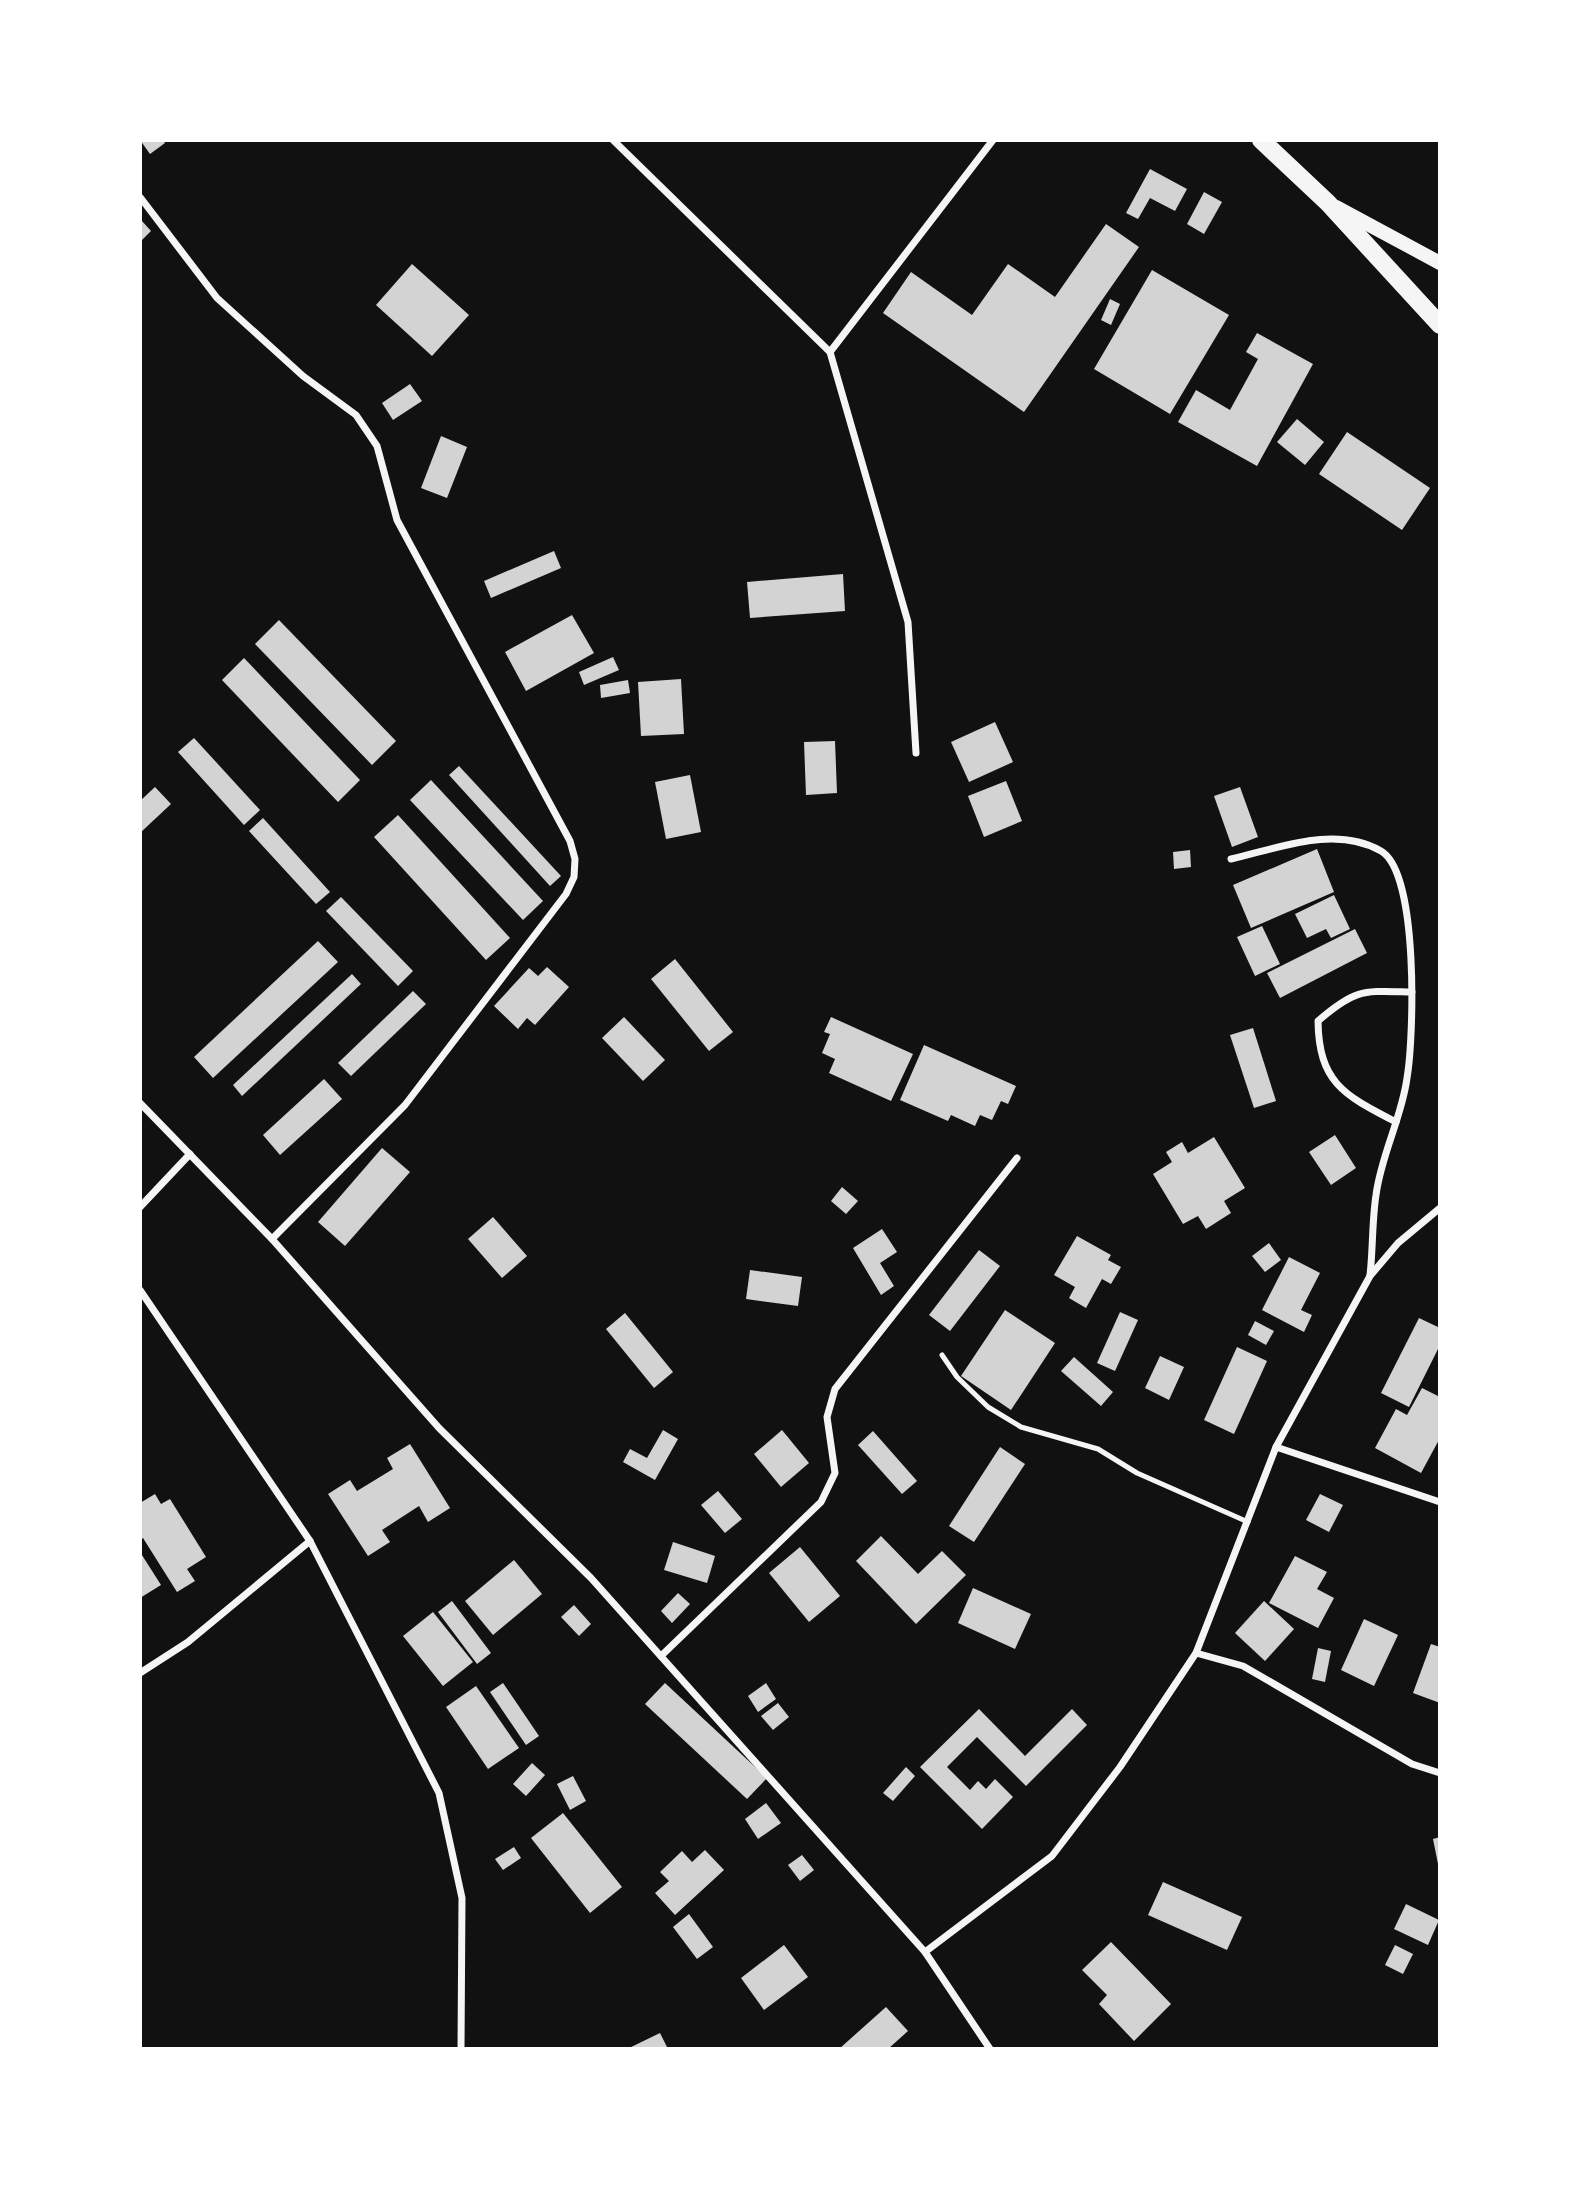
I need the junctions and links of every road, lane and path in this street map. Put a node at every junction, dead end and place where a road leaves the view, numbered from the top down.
1 (613, 140) edge
2 (993, 140) edge
3 (1261, 140) edge
4 (140, 197) edge
5 (1328, 203) junction
6 (1440, 263) edge
7 (1440, 325) edge
8 (830, 352) junction
9 (916, 753) dead end
10 (1231, 859) dead end
11 (1412, 992) junction
12 (140, 1103) edge
13 (1396, 1122) junction
14 (190, 1154) junction
15 (1017, 1158) dead end
16 (140, 1207) edge
17 (1440, 1208) edge
18 (272, 1239) junction
19 (1370, 1276) junction
20 (140, 1290) edge
21 (942, 1355) dead end
22 (1276, 1447) junction
23 (1440, 1502) edge
24 (1248, 1522) junction
25 (310, 1541) junction
26 (1196, 1653) junction
27 (661, 1656) junction
28 (140, 1673) edge
29 (1440, 1773) edge
30 (925, 1952) junction
31 (461, 2049) edge
32 (990, 2049) edge

1 - 8 street
2 - 8 street
3 - 5 main road
4 - 18 street
5 - 6 main road
5 - 7 main road
8 - 9 street
10 - 11 street
11 - 13 street
11 - 13 street
12 - 14 street
13 - 19 street
14 - 16 street
14 - 18 street
15 - 27 street
17 - 19 street
18 - 27 street
19 - 22 street
20 - 25 street
21 - 24 lane
22 - 23 street
22 - 24 street
24 - 26 street
25 - 28 street
25 - 31 street
26 - 29 street
26 - 30 street
27 - 30 street
30 - 32 street

